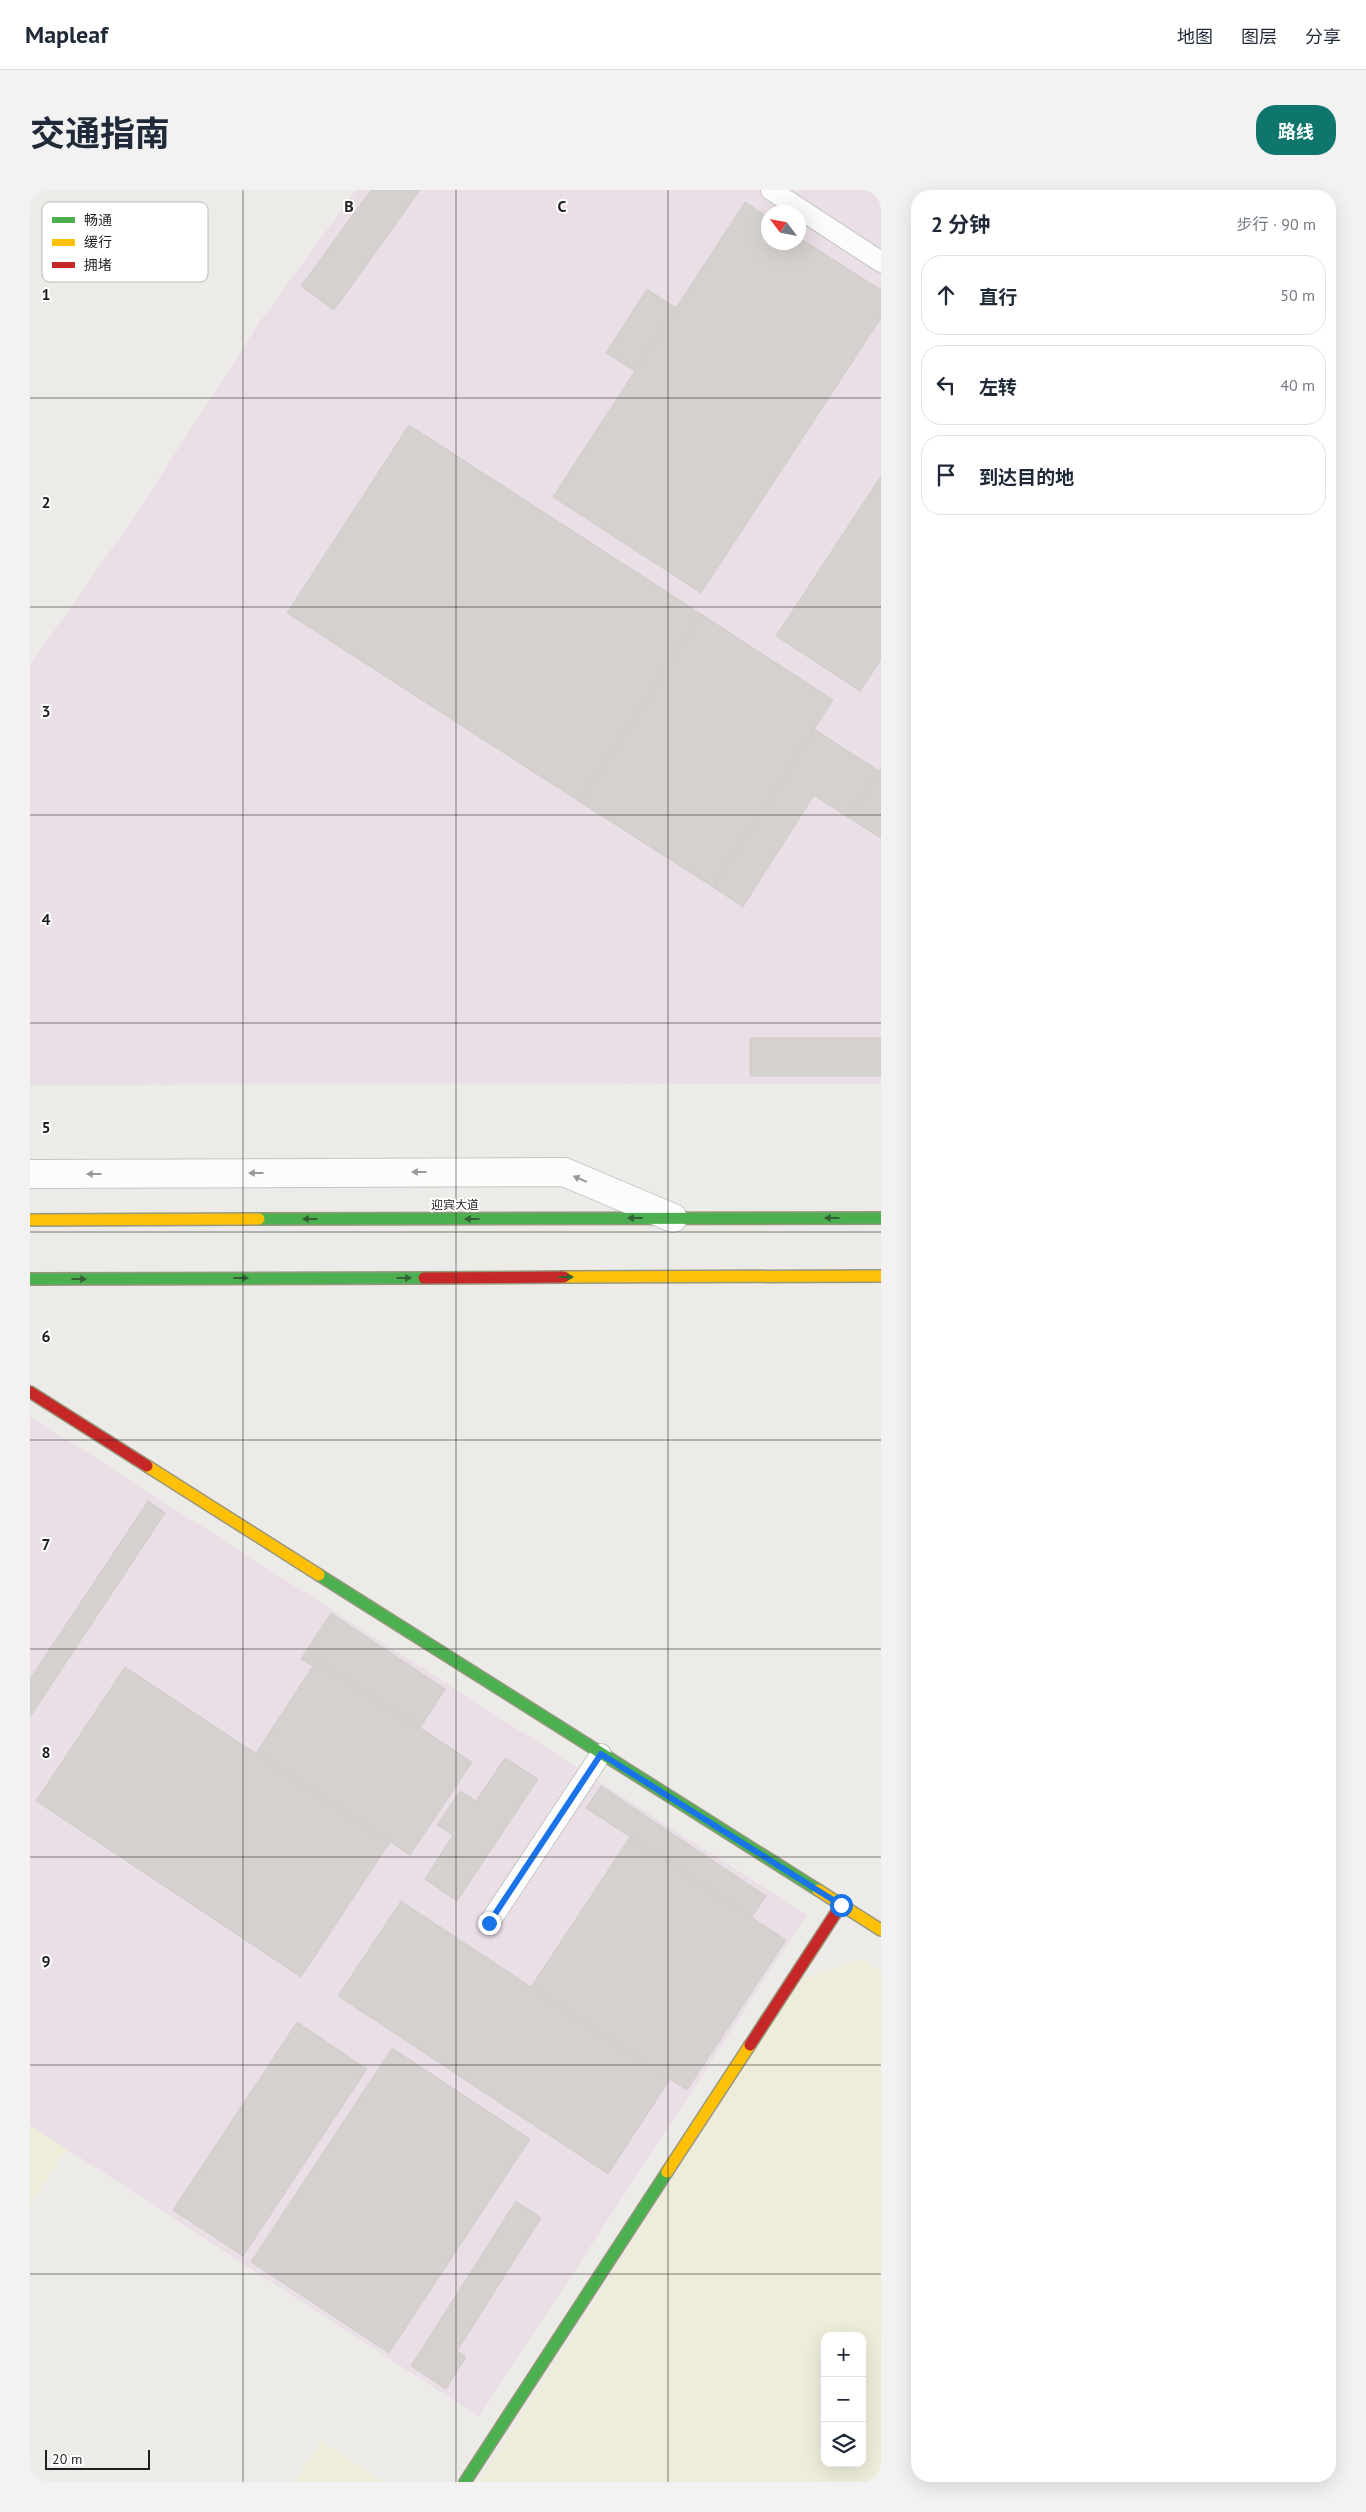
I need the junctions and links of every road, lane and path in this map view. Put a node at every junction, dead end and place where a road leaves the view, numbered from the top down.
1 (771, 190) edge
2 (881, 262) edge
3 (30, 1174) edge
4 (673, 1218) junction
5 (881, 1218) edge
6 (30, 1220) edge
7 (881, 1276) edge
8 (30, 1279) edge
9 (30, 1392) edge
10 (601, 1754) junction
11 (841, 1905) junction
12 (489, 1923) dead end
13 (881, 1930) edge
14 (464, 2482) edge

1 - 2 lane
4 -> 3 street
5 -> 4 main road, 迎宾大道
4 -> 6 main road, 迎宾大道
8 -> 7 main road
9 - 10 main road
10 - 11 main road
10 - 12 lane
11 - 13 main road
11 - 14 main road

